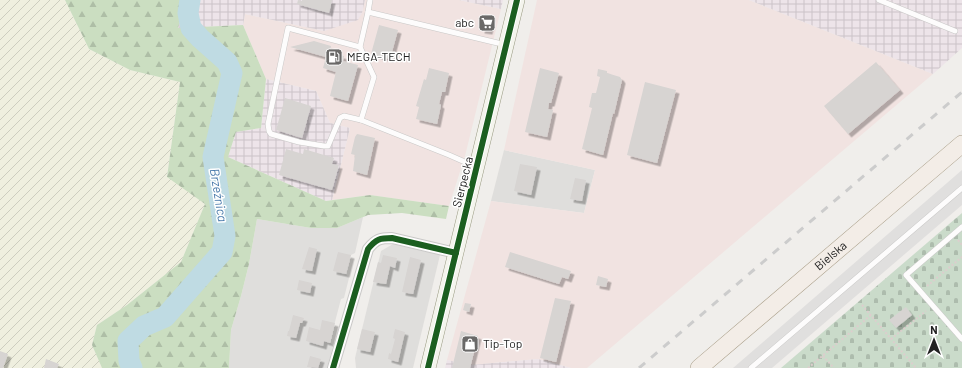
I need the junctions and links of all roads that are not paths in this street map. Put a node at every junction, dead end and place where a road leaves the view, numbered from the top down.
1 (370, 0) edge
2 (517, 0) edge
3 (879, 0) edge
4 (368, 12) junction
5 (955, 31) dead end
6 (506, 45) junction
7 (360, 47) junction
8 (361, 120) junction
9 (962, 144) edge
10 (477, 168) junction
11 (962, 188) edge
12 (962, 227) edge
13 (456, 253) junction
14 (962, 339) edge
15 (333, 368) edge
16 (428, 368) edge
17 (699, 368) edge
18 (751, 368) edge

1 - 4 lane
2 - 6 street, Sierpecka
3 - 5 lane
4 - 6 lane
4 - 7 lane
6 - 10 street, Sierpecka
7 - 8 lane
7 - 8 lane
8 - 10 lane
9 - 17 main road, Bielska
10 - 13 street, Sierpecka
11 - 18 lane
12 - 14 lane
13 - 15 street
13 - 16 street, Sierpecka

